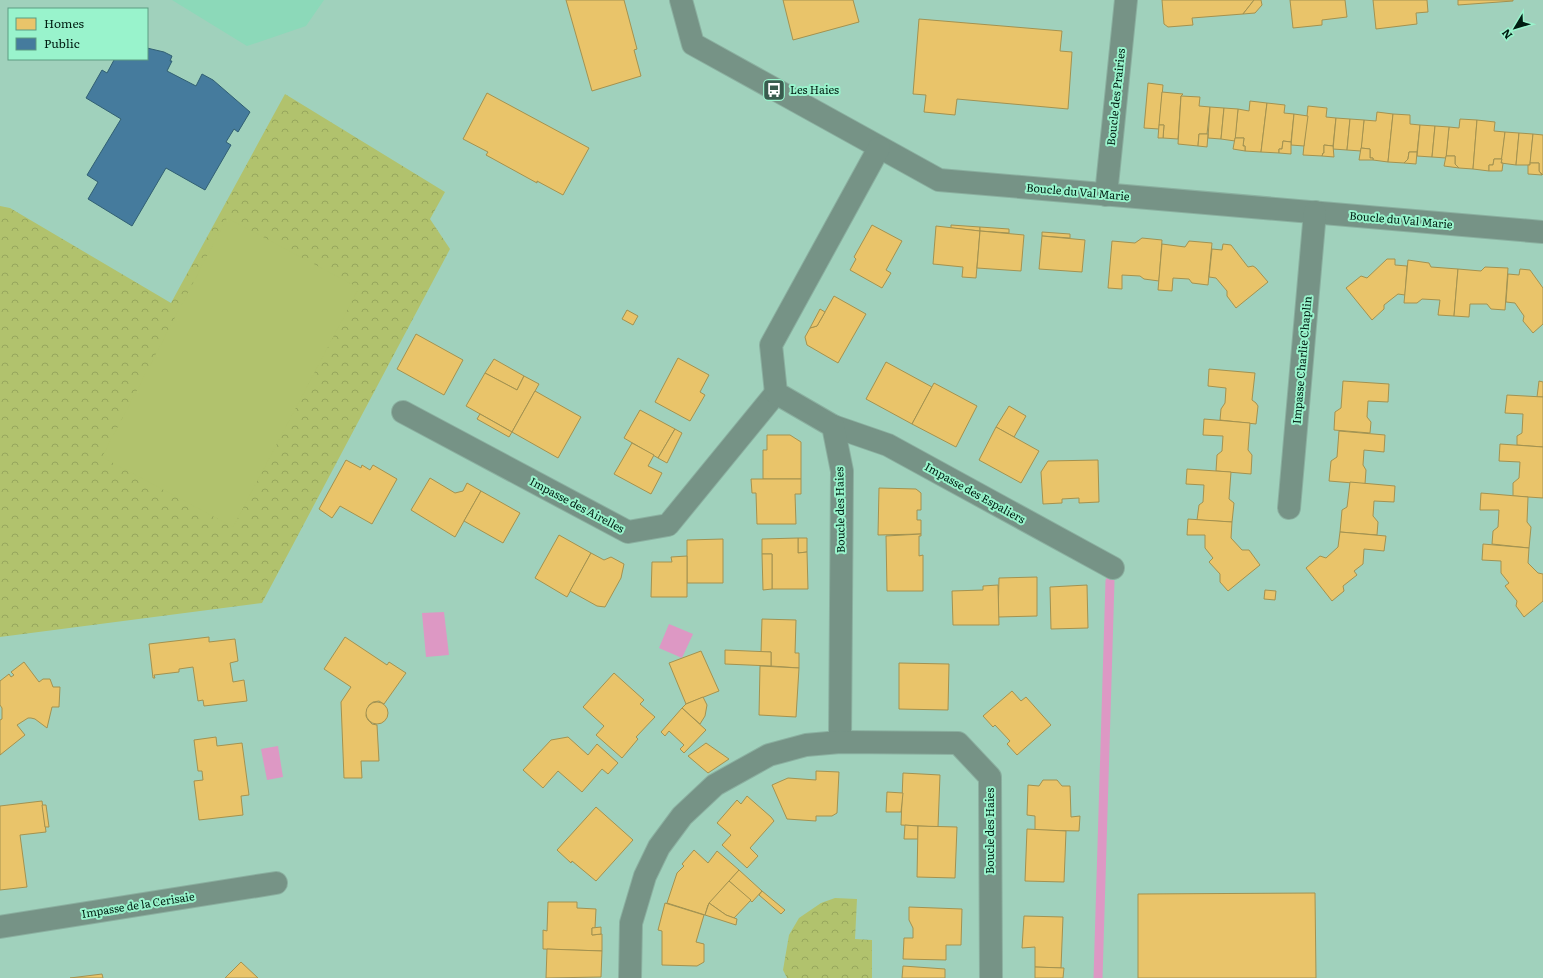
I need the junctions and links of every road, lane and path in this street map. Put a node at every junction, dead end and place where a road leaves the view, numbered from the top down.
1 (681, 0) edge
2 (1126, 0) edge
3 (879, 148) junction
4 (1106, 194) junction
5 (1315, 212) junction
6 (1543, 232) edge
7 (776, 393) junction
8 (403, 412) dead end
9 (833, 426) junction
10 (1289, 508) dead end
11 (1113, 568) dead end
12 (840, 742) junction
13 (276, 883) dead end
14 (0, 927) edge
15 (630, 978) edge
16 (991, 978) edge

1 - 3 street, Boucle du Val Marie
2 - 4 street, Boucle des Prairies
3 - 4 street, Boucle du Val Marie
3 - 7 street
4 - 5 street, Boucle du Val Marie
5 - 6 street, Boucle du Val Marie
5 - 10 street, Impasse Charlie Chaplin
7 - 8 street, Impasse des Airelles
7 - 9 street
9 - 11 street, Impasse des Espaliers
9 - 12 street, Boucle des Haies
12 - 15 street, Boucle des Haies
12 - 16 street, Boucle des Haies
13 - 14 street, Impasse de la Cerisaie

